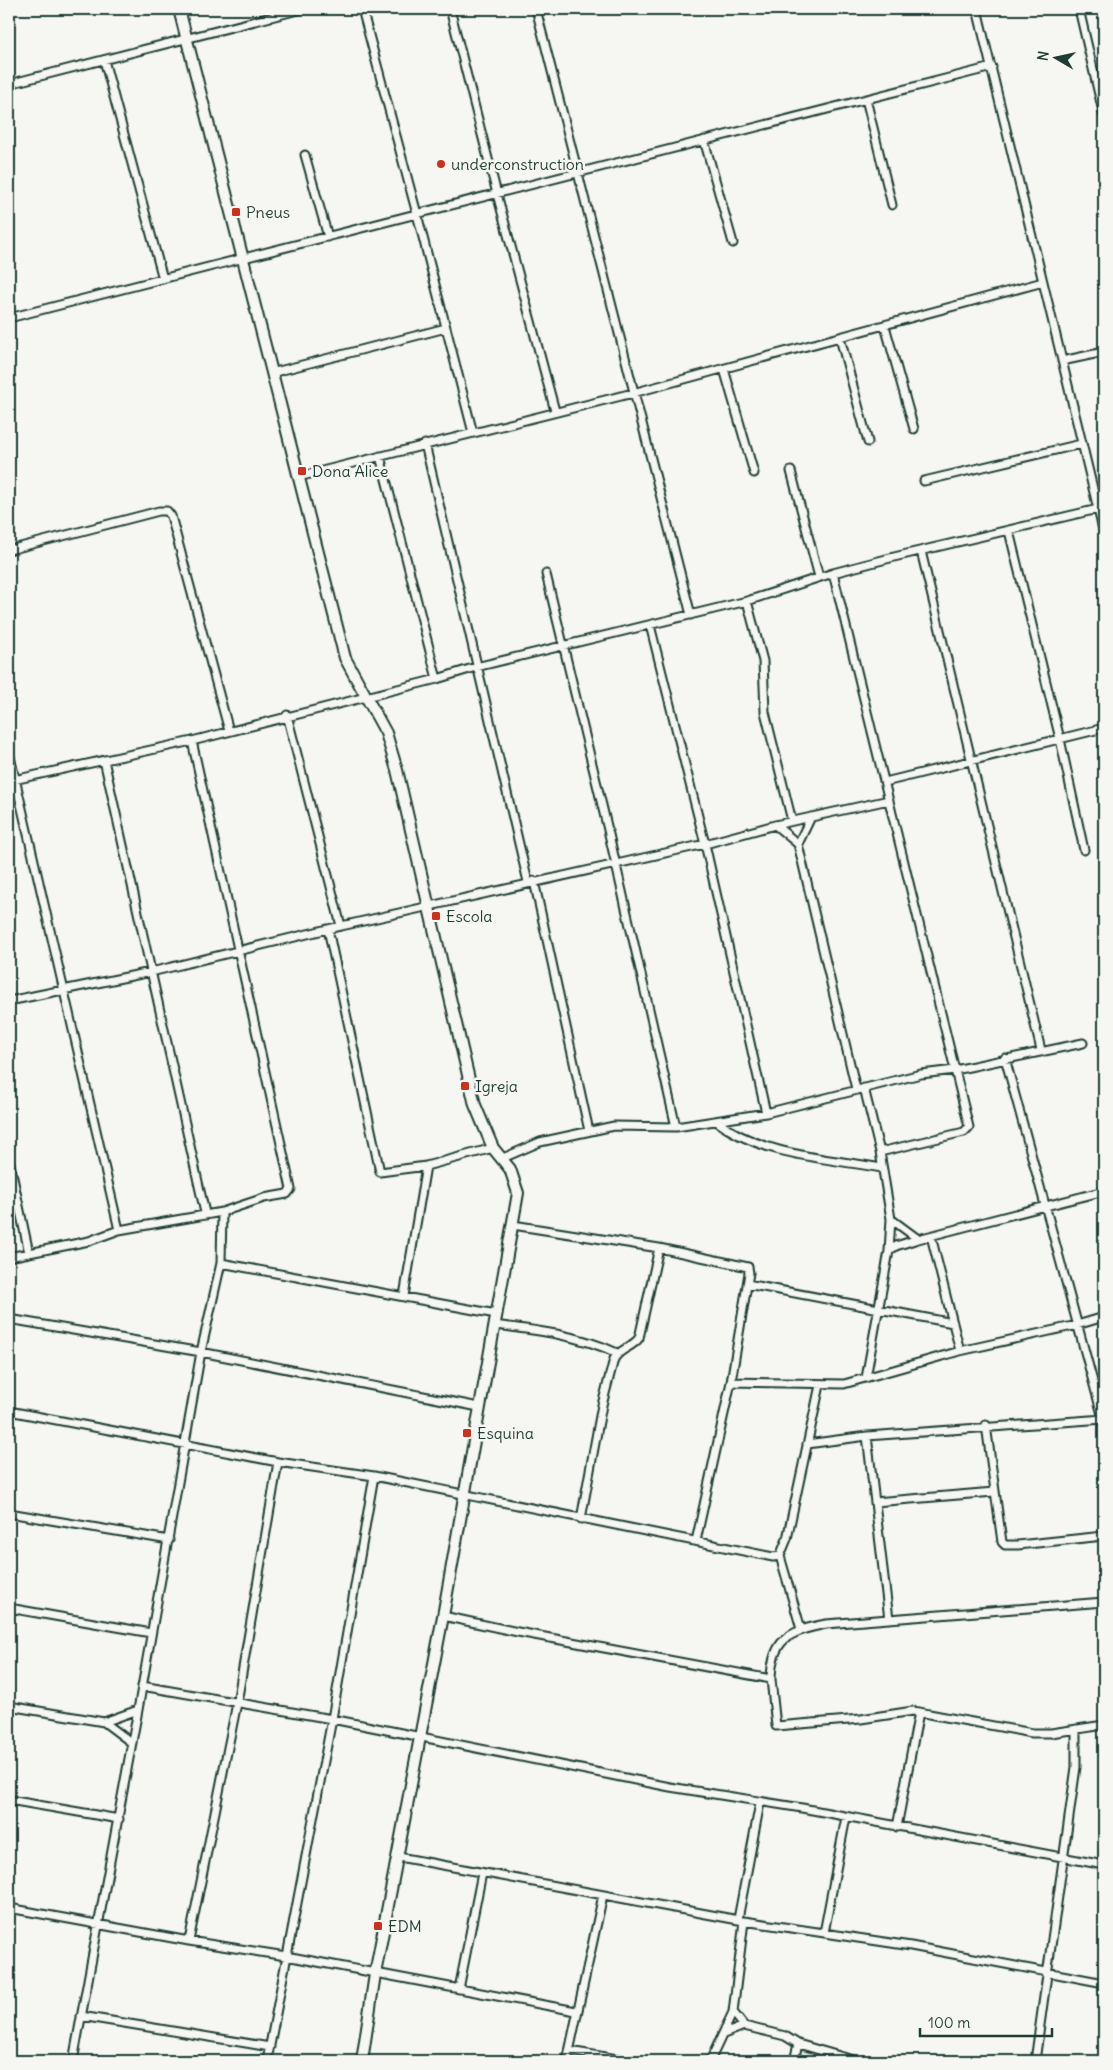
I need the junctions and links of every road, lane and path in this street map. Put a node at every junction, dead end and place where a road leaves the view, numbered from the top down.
1 (179, 9) edge
2 (302, 9) edge
3 (362, 9) edge
4 (450, 9) edge
5 (536, 9) edge
6 (977, 9) edge
7 (1078, 9) edge
8 (186, 39) junction
9 (104, 60) junction
10 (992, 67) junction
11 (9, 84) edge
12 (866, 99) junction
13 (1104, 116) edge
14 (704, 140) junction
15 (305, 155) dead end
16 (577, 173) junction
17 (497, 194) junction
18 (892, 205) dead end
19 (418, 214) junction
20 (328, 237) junction
21 (733, 243) dead end
22 (242, 259) junction
23 (163, 279) junction
24 (1043, 282) junction
25 (9, 318) edge
26 (885, 326) junction
27 (446, 328) junction
28 (840, 338) junction
29 (1104, 352) edge
30 (1062, 361) junction
31 (724, 369) junction
32 (271, 373) junction
33 (634, 393) junction
34 (555, 411) junction
35 (914, 429) dead end
36 (473, 433) junction
37 (868, 442) dead end
38 (425, 444) junction
39 (1081, 444) junction
40 (380, 456) junction
41 (791, 471) dead end
42 (754, 473) dead end
43 (298, 477) junction
44 (924, 481) dead end
45 (1098, 509) junction
46 (1009, 531) junction
47 (1104, 534) edge
48 (9, 550) edge
49 (921, 550) junction
50 (833, 573) junction
51 (546, 574) dead end
52 (819, 577) junction
53 (748, 601) junction
54 (691, 616) junction
55 (650, 625) junction
56 (562, 646) junction
57 (476, 667) junction
58 (436, 679) junction
59 (366, 695) junction
60 (288, 715) junction
61 (1104, 728) edge
62 (228, 731) junction
63 (1060, 739) junction
64 (192, 740) junction
65 (9, 752) edge
66 (104, 760) junction
67 (971, 760) junction
68 (12, 780) edge
69 (885, 782) junction
70 (888, 800) junction
71 (811, 817) junction
72 (792, 821) junction
73 (775, 825) junction
74 (706, 844) junction
75 (798, 844) junction
76 (1084, 850) dead end
77 (616, 864) junction
78 (531, 882) junction
79 (428, 907) junction
80 (341, 926) junction
81 (328, 929) junction
82 (238, 951) junction
83 (151, 972) junction
84 (62, 991) junction
85 (9, 1001) edge
86 (1082, 1043) dead end
87 (1041, 1050) junction
88 (1005, 1058) junction
89 (955, 1070) junction
90 (860, 1088) junction
91 (766, 1113) junction
92 (716, 1121) junction
93 (676, 1127) junction
94 (589, 1131) junction
95 (493, 1148) junction
96 (880, 1152) junction
97 (503, 1158) junction
98 (9, 1159) edge
99 (426, 1166) junction
100 (882, 1168) junction
101 (1104, 1192) edge
102 (1045, 1206) junction
103 (222, 1212) junction
104 (205, 1213) junction
105 (891, 1219) junction
106 (513, 1225) junction
107 (119, 1230) junction
108 (931, 1236) junction
109 (918, 1239) junction
110 (659, 1248) junction
111 (889, 1251) junction
112 (29, 1253) junction
113 (9, 1257) edge
114 (221, 1263) junction
115 (747, 1284) junction
116 (404, 1296) junction
117 (878, 1307) junction
118 (496, 1314) junction
119 (1104, 1316) edge
120 (9, 1319) edge
121 (953, 1323) junction
122 (494, 1324) junction
123 (1077, 1325) junction
124 (960, 1351) junction
125 (201, 1352) junction
126 (617, 1353) junction
127 (866, 1378) junction
128 (731, 1382) junction
129 (820, 1385) junction
130 (479, 1407) junction
131 (9, 1411) edge
132 (1104, 1420) edge
133 (986, 1426) junction
134 (867, 1436) junction
135 (186, 1444) junction
136 (807, 1444) junction
137 (278, 1462) junction
138 (374, 1476) junction
139 (994, 1492) junction
140 (465, 1495) junction
141 (875, 1502) junction
142 (9, 1513) edge
143 (581, 1519) junction
144 (1104, 1536) edge
145 (168, 1540) junction
146 (696, 1541) junction
147 (780, 1556) junction
148 (1104, 1602) edge
149 (9, 1608) edge
150 (443, 1616) junction
151 (889, 1619) junction
152 (801, 1629) junction
153 (151, 1633) junction
154 (771, 1679) junction
155 (142, 1686) junction
156 (236, 1703) junction
157 (9, 1706) edge
158 (138, 1710) junction
159 (919, 1712) junction
160 (332, 1719) junction
161 (104, 1722) junction
162 (1104, 1725) edge
163 (1076, 1729) junction
164 (420, 1738) junction
165 (132, 1743) junction
166 (9, 1800) edge
167 (760, 1803) junction
168 (846, 1817) junction
169 (119, 1819) junction
170 (897, 1827) junction
171 (399, 1857) junction
172 (1064, 1858) junction
173 (1104, 1865) edge
174 (482, 1873) junction
175 (603, 1894) junction
176 (9, 1908) edge
177 (741, 1920) junction
178 (98, 1926) junction
179 (824, 1933) junction
180 (190, 1942) junction
181 (286, 1956) junction
182 (1049, 1971) junction
183 (375, 1974) junction
184 (1104, 1983) edge
185 (459, 1989) junction
186 (576, 2010) junction
187 (733, 2012) junction
188 (82, 2016) junction
189 (744, 2026) junction
190 (724, 2034) junction
191 (798, 2044) junction
192 (270, 2047) junction
193 (569, 2050) junction
194 (73, 2061) edge
195 (267, 2061) edge
196 (362, 2061) edge
197 (567, 2061) edge
198 (630, 2061) edge
199 (710, 2061) edge
200 (794, 2061) edge
201 (857, 2061) edge
202 (1035, 2061) edge

1 - 8 street
2 - 8 street
3 - 19 street
4 - 17 street
5 - 16 street
6 - 10 street
7 - 13 street
8 - 9 street
8 - 22 street
9 - 11 street
9 - 23 street
10 - 12 street
10 - 24 street
12 - 14 street
12 - 18 street
14 - 16 street
14 - 21 street
15 - 20 street
16 - 17 street
16 - 33 street
17 - 19 street
17 - 34 street
19 - 20 street
19 - 27 street
20 - 22 street
22 - 23 street
22 - 32 street
23 - 25 street
24 - 26 street
24 - 30 street
26 - 28 street
26 - 35 street
27 - 32 street
27 - 36 street
28 - 31 street
28 - 37 street
29 - 30 street
30 - 39 street
31 - 33 street
31 - 42 street
32 - 43 street
33 - 34 street
33 - 54 street
34 - 36 street
36 - 38 street
38 - 40 street
38 - 57 street
39 - 44 street
39 - 45 street
40 - 43 street
40 - 58 street
41 - 52 street
43 - 59 street
45 - 46 street
45 - 47 street
46 - 49 street
46 - 63 street
48 - 62 street
49 - 50 street
49 - 67 street
50 - 52 street
50 - 69 street
51 - 56 street
52 - 53 street
53 - 54 street
53 - 72 street
54 - 55 street
55 - 56 street
55 - 74 street
56 - 57 street
56 - 77 street
57 - 58 street
57 - 78 street
58 - 59 street
59 - 60 street
59 - 79 street
60 - 62 street
60 - 80 street
61 - 63 street
62 - 64 street
63 - 67 street
63 - 76 street
64 - 66 street
64 - 82 street
65 - 68 street
66 - 68 street
66 - 83 street
67 - 69 street
67 - 87 street
68 - 84 street
69 - 70 street
70 - 71 street
70 - 89 street
71 - 72 street
71 - 75 street
72 - 73 street
73 - 74 street
73 - 75 street
74 - 77 street
74 - 91 street
75 - 90 street
77 - 78 street
77 - 93 street
78 - 79 street
78 - 94 street
79 - 80 street
79 - 95 street
80 - 81 street
81 - 82 street
81 - 99 street
82 - 83 street
82 - 103 street
83 - 84 street
83 - 104 street
84 - 85 street
84 - 107 street
86 - 87 street
87 - 88 street
88 - 89 street
88 - 102 street
89 - 90 street
89 - 96 street
90 - 91 street
90 - 96 street
91 - 92 street
92 - 93 street
92 - 100 street
93 - 94 street
94 - 97 street
95 - 97 street
95 - 99 street
96 - 100 street
97 - 106 street
98 - 112 street
99 - 116 street
100 - 105 street
101 - 102 street
102 - 108 street
102 - 123 street
103 - 104 street
103 - 114 street
104 - 107 street
105 - 109 street
105 - 111 street
106 - 110 street
106 - 118 street
107 - 112 street
108 - 109 street
108 - 121 street
109 - 111 street
110 - 115 street
110 - 126 street
111 - 117 street
112 - 113 street
114 - 116 street
114 - 125 street
115 - 117 street
115 - 128 street
116 - 118 street
117 - 121 street
117 - 127 street
118 - 122 street
119 - 123 street
120 - 125 street
121 - 124 street
122 - 126 street
122 - 130 street
123 - 124 street
123 - 132 street
124 - 127 street
125 - 130 street
125 - 135 street
126 - 143 street
127 - 129 street
128 - 129 street
128 - 146 street
129 - 136 street
130 - 140 street
131 - 135 street
132 - 133 street
133 - 134 street
133 - 139 street
134 - 136 street
134 - 141 street
135 - 137 street
135 - 145 street
136 - 147 street
137 - 138 street
137 - 156 street
138 - 140 street
138 - 160 street
139 - 141 street
139 - 144 street
140 - 143 street
140 - 150 street
141 - 151 street
142 - 145 street
143 - 146 street
145 - 153 street
146 - 147 street
147 - 152 street
148 - 151 street
149 - 153 street
150 - 154 street
150 - 164 street
151 - 152 street
152 - 154 street
153 - 155 street
154 - 159 street
155 - 156 street
155 - 158 street
156 - 160 street
156 - 180 street
157 - 161 street
158 - 161 street
158 - 165 street
159 - 163 street
159 - 170 street
160 - 164 street
160 - 181 street
161 - 165 street
162 - 163 street
163 - 172 street
164 - 167 street
164 - 171 street
165 - 169 street
166 - 169 street
167 - 168 street
167 - 177 street
168 - 170 street
168 - 179 street
169 - 178 street
170 - 172 street
171 - 174 street
171 - 183 street
172 - 173 street
172 - 182 street
174 - 175 street
174 - 185 street
175 - 177 street
175 - 186 street
176 - 178 street
177 - 179 street
177 - 187 street
178 - 180 street
178 - 188 street
179 - 182 street
180 - 181 street
181 - 183 street
181 - 192 street
182 - 184 street
182 - 202 street
183 - 185 street
183 - 196 street
185 - 186 street
186 - 193 street
187 - 189 street
187 - 190 street
188 - 192 street
188 - 194 street
189 - 190 street
189 - 191 street
190 - 199 street
191 - 200 street
191 - 201 street
192 - 195 street
193 - 197 street
193 - 198 street

